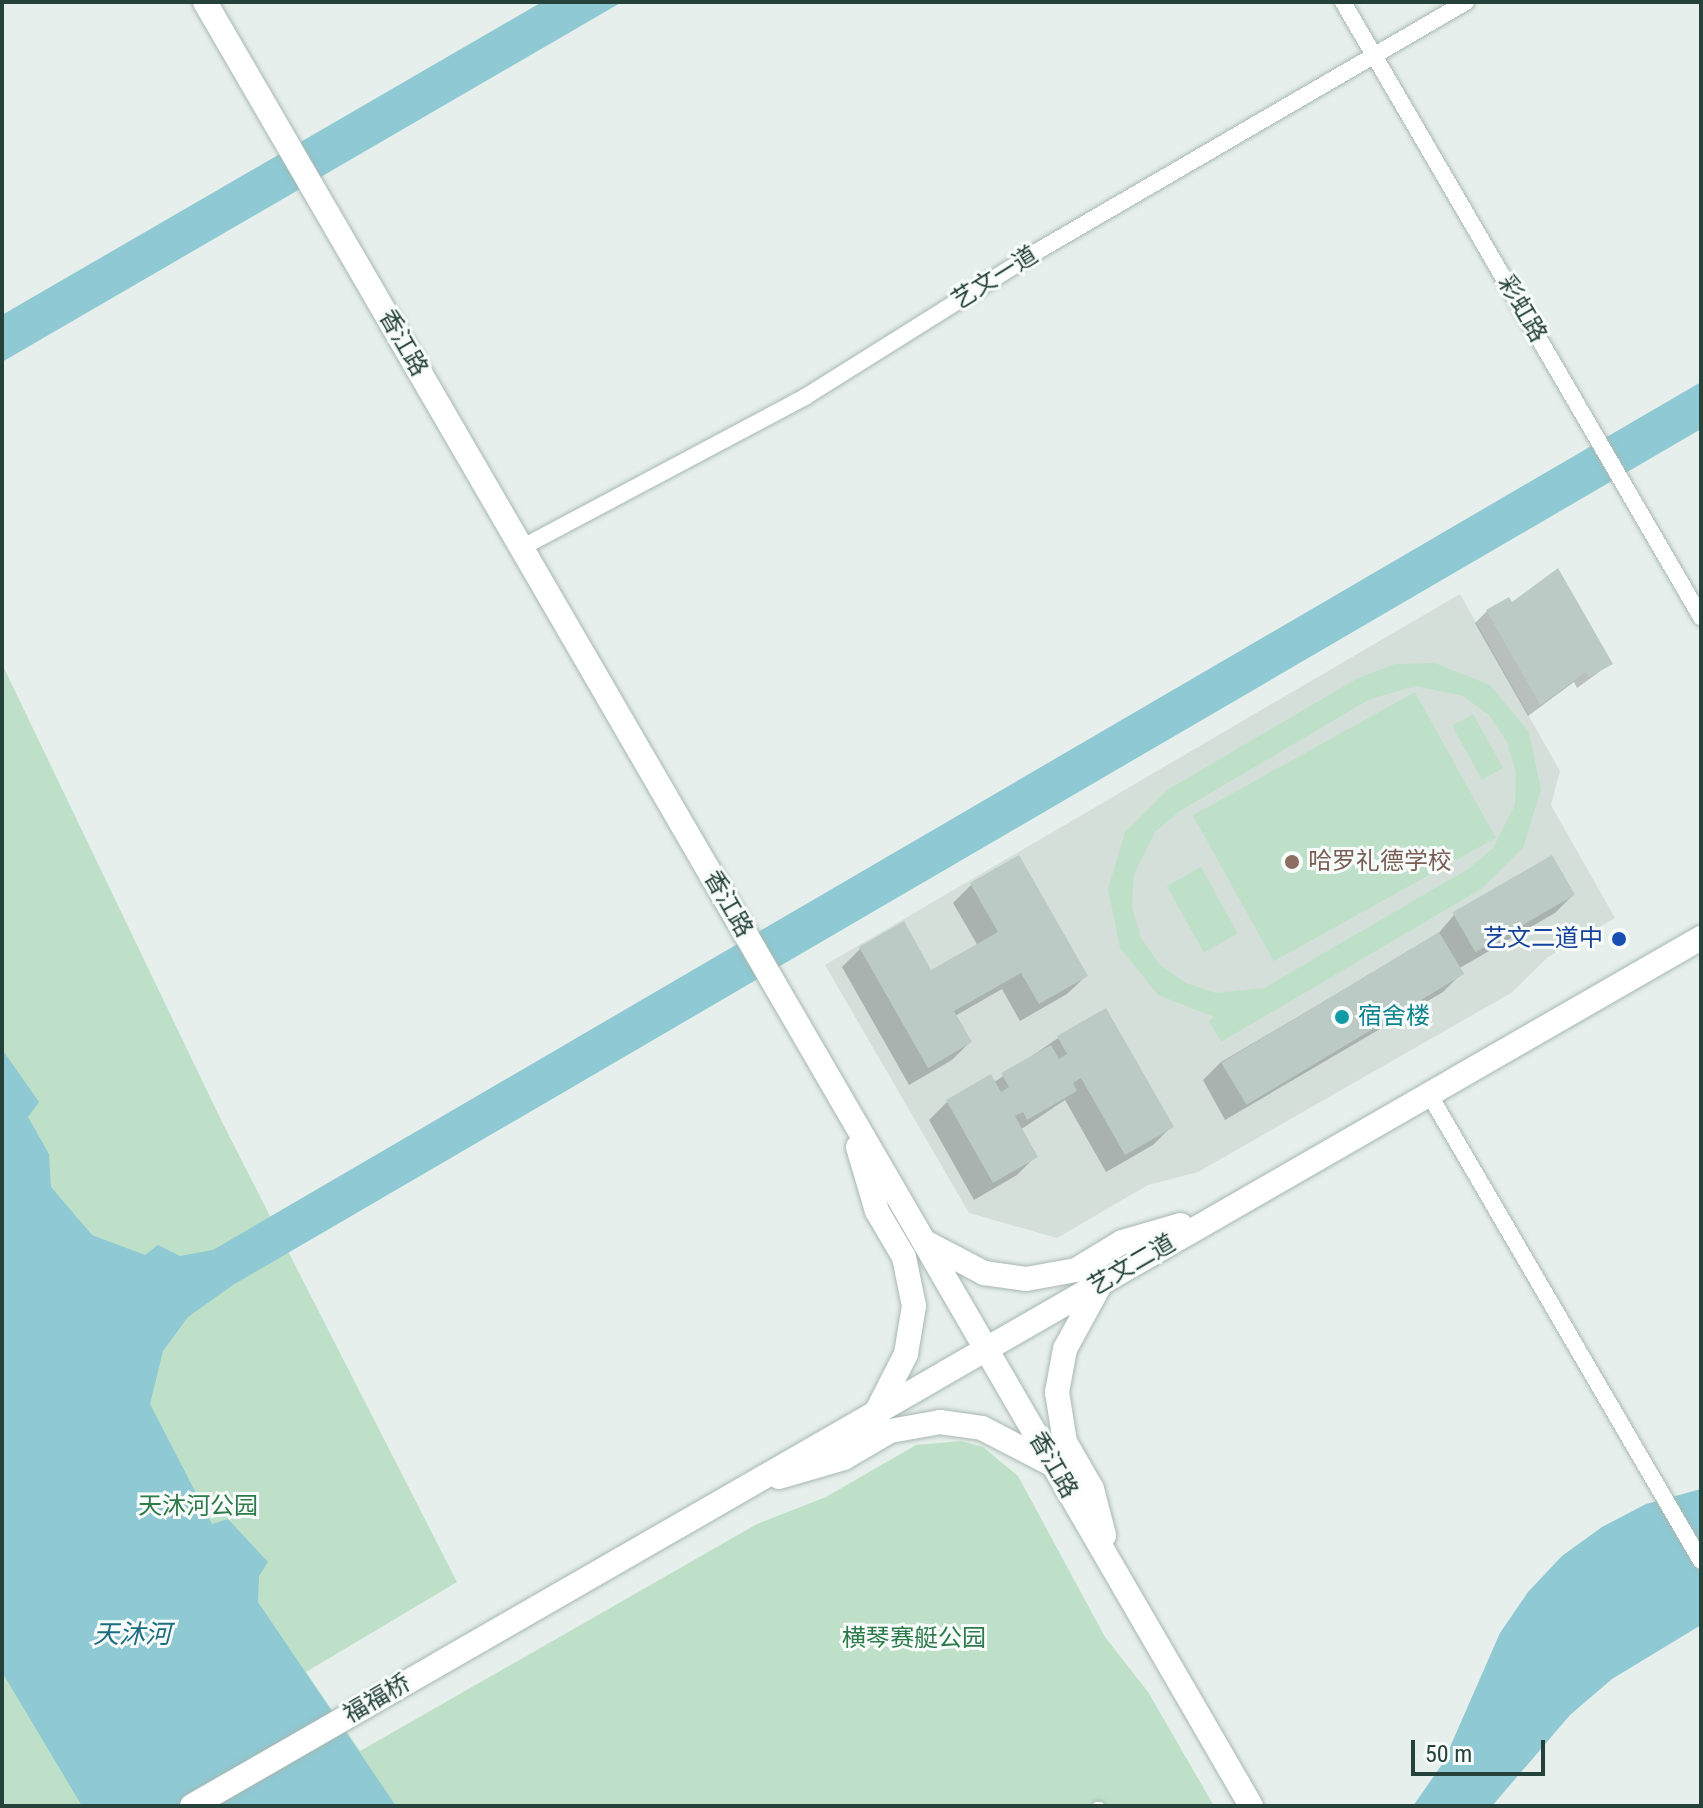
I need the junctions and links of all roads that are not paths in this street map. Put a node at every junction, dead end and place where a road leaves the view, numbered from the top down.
1 (205, 2) edge
2 (1343, 2) edge
3 (1466, 2) edge
4 (1374, 55) junction
5 (521, 548) junction
6 (1701, 617) edge
7 (1701, 938) edge
8 (1429, 1094) junction
9 (848, 1110) junction
10 (1222, 1213) junction
11 (923, 1241) junction
12 (1101, 1282) junction
13 (985, 1349) junction
14 (877, 1411) junction
15 (1053, 1466) junction
16 (742, 1488) junction
17 (1701, 1561) edge
18 (1113, 1568) junction
19 (562, 1591) joint
20 (192, 1806) edge
21 (1251, 1806) edge

1 - 5 main road, 香江路
2 - 4 street, 彩虹路
3 - 4 street, 艺文一道
4 - 5 street, 艺文一道
4 - 6 street, 彩虹路
5 - 9 main road, 香江路
7 - 8 main road, 艺文二道
8 - 10 main road, 艺文二道
8 - 17 street
9 - 11 main road, 香江路
9 - 14 main road
10 - 11 main road
10 - 12 main road, 艺文二道
11 - 13 main road, 香江路
12 - 13 main road, 艺文二道
12 - 18 main road
13 - 14 main road, 艺文二道
13 - 15 main road, 香江路
14 - 16 main road, 艺文二道
15 - 16 main road
15 - 18 main road, 香江路
16 - 19 main road, 艺文二道
18 - 21 main road, 香江路
19 - 20 main road, 福福桥

